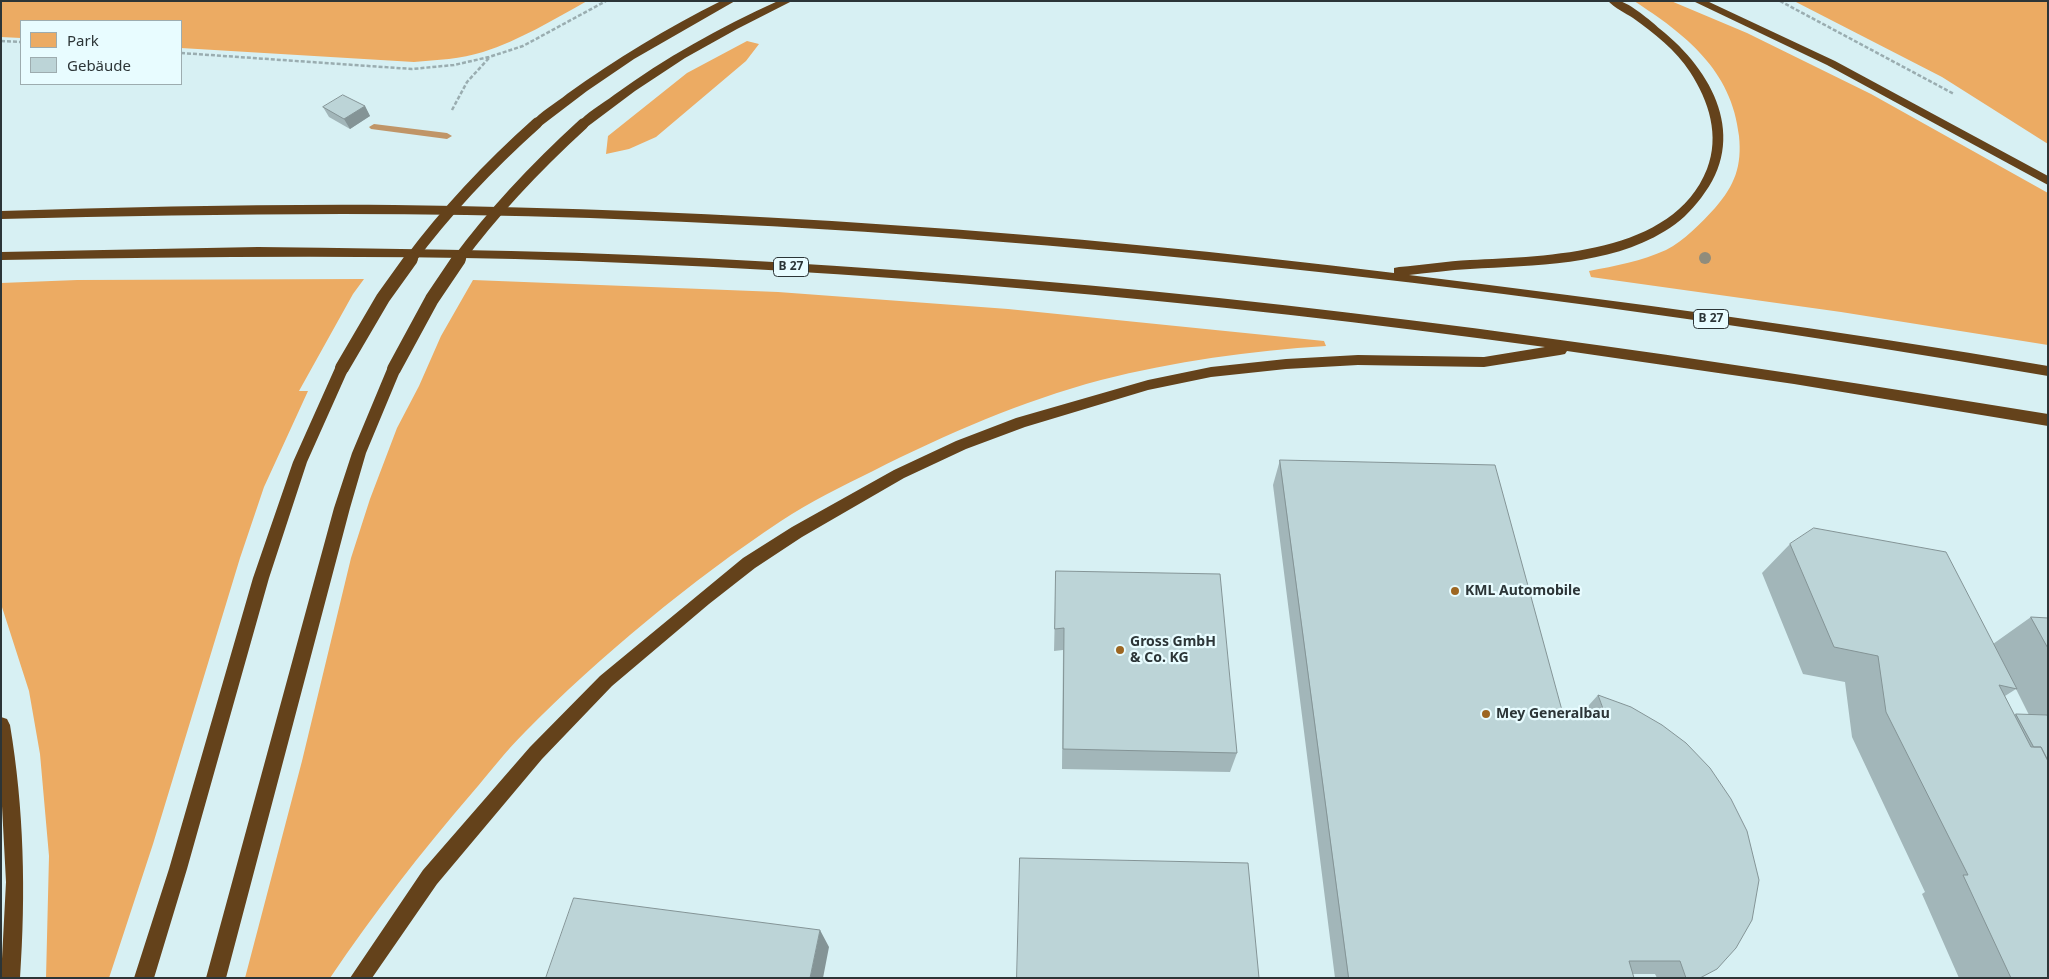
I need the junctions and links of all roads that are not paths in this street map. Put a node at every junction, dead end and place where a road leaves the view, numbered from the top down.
1 (730, 1) edge
2 (787, 1) edge
3 (1613, 1) edge
4 (1698, 1) edge
5 (374, 127) dead end
6 (447, 136) dead end
7 (2048, 181) edge
8 (1, 214) edge
9 (1, 256) edge
10 (1373, 274) junction
11 (1576, 347) junction
12 (2048, 371) edge
13 (2048, 420) edge
14 (1, 724) edge
15 (10, 978) edge
16 (144, 978) edge
17 (216, 978) edge
18 (360, 978) edge

1 - 16 highway, bridge
2 - 17 highway, bridge
3 - 10 highway
4 - 7 highway
5 - 6 lane
8 - 10 highway, B 27
9 - 11 highway, B 27
10 - 12 highway, B 27
11 - 13 highway, B 27
11 - 18 highway
14 - 15 highway

